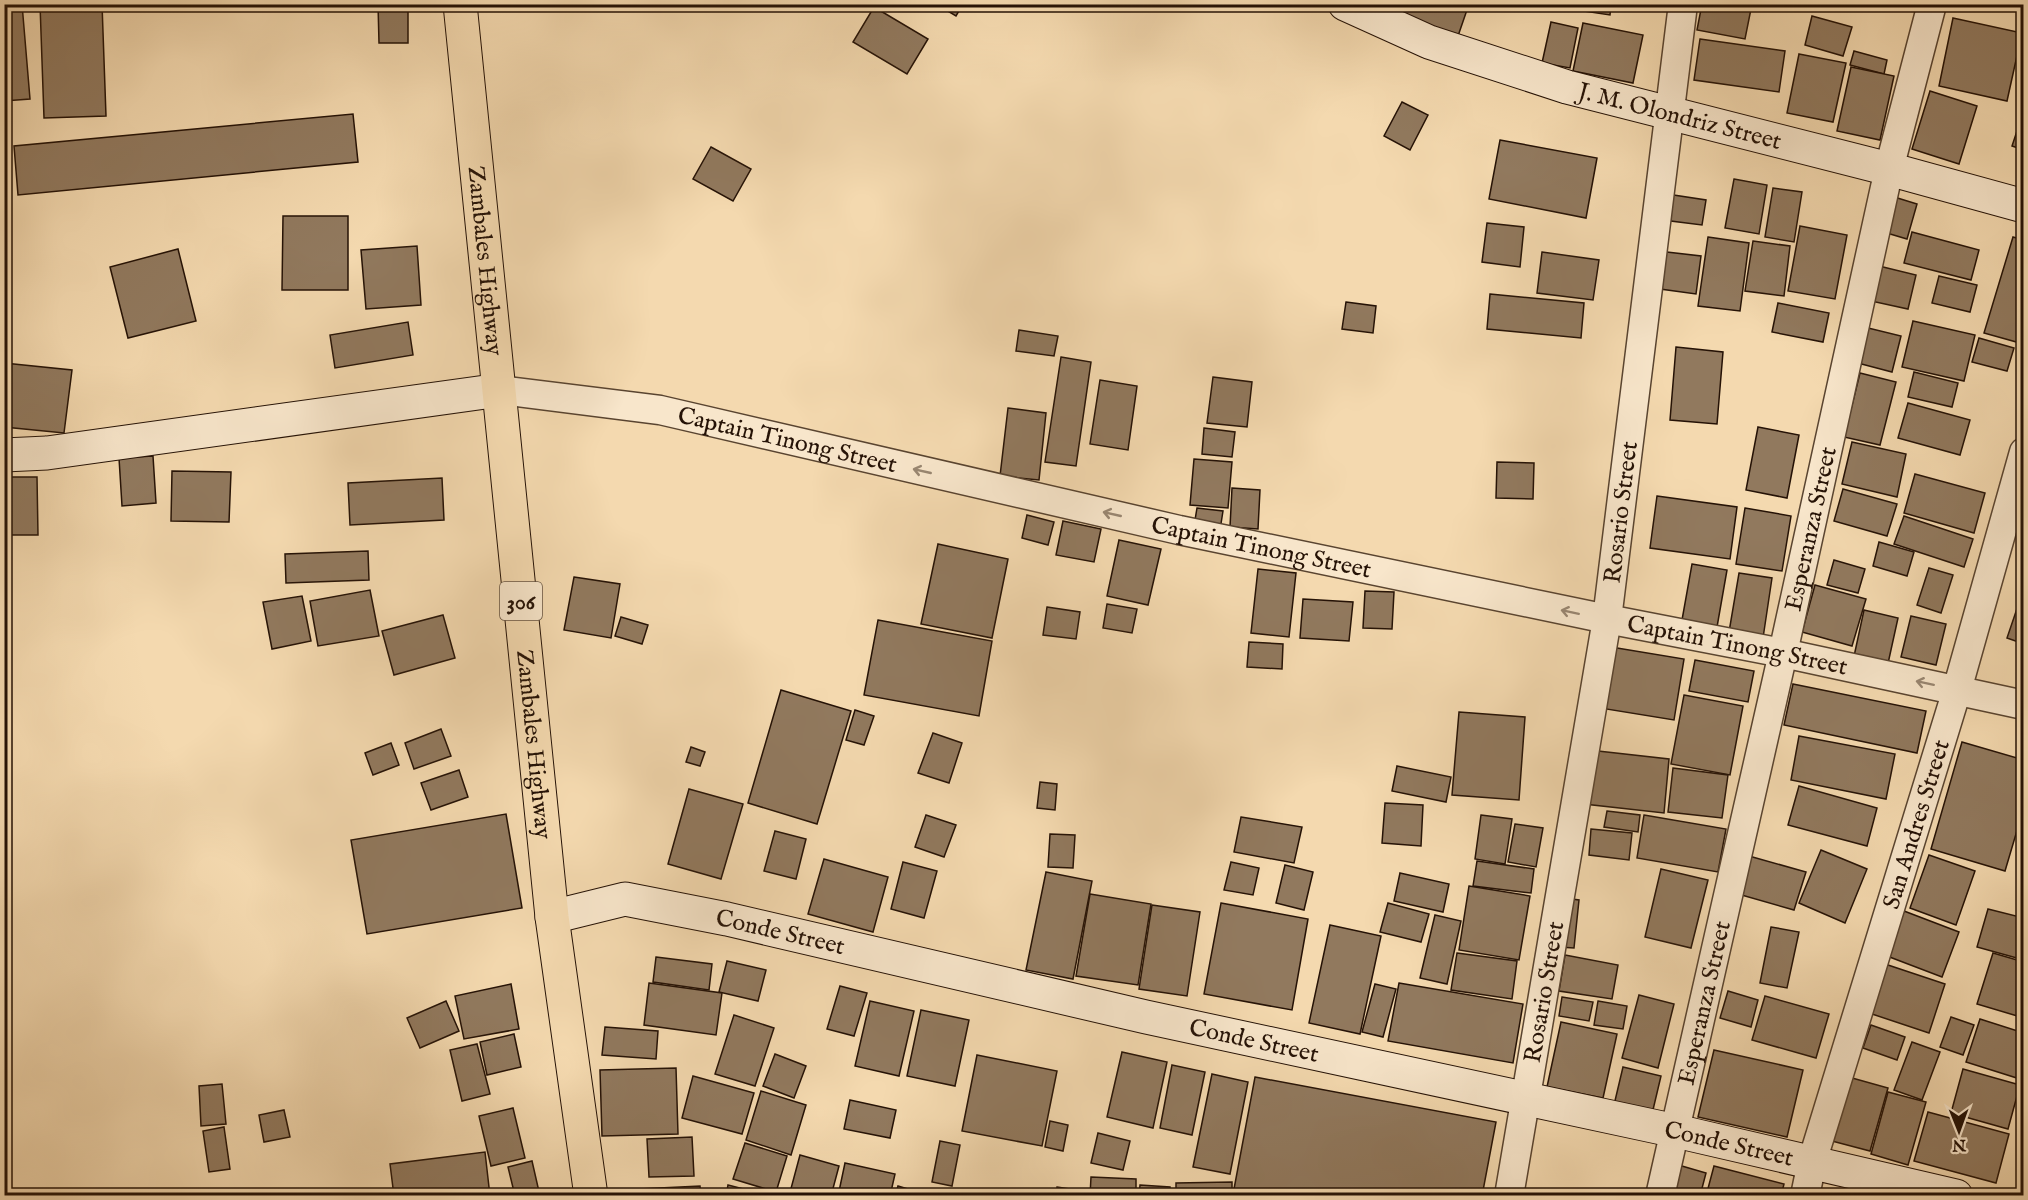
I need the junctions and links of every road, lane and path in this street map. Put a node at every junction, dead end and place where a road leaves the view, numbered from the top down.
1 (460, 4) edge
2 (1345, 4) edge
3 (1683, 4) edge
4 (1932, 4) edge
5 (1669, 114) junction
6 (1889, 169) junction
7 (2024, 206) edge
8 (500, 390) junction
9 (2024, 452) edge
10 (4, 455) edge
11 (1607, 619) junction
12 (1783, 653) junction
13 (1957, 690) junction
14 (2024, 705) edge
15 (552, 917) junction
16 (1526, 1100) junction
17 (1676, 1131) junction
18 (1812, 1162) junction
19 (591, 1196) edge
20 (1509, 1196) edge
21 (1660, 1196) edge
22 (1804, 1196) edge
23 (1956, 1196) edge

1 - 8 main road, Zambales Highway / 306
2 - 5 street, J. M. Olondriz Street
3 - 5 street, Rosario Street
4 - 6 street, Esperanza Street
5 - 6 street, J. M. Olondriz Street
5 - 11 street, Rosario Street
6 - 7 street, J. M. Olondriz Street
6 - 12 street, Esperanza Street
8 - 10 street
11 -> 8 street, Captain Tinong Street
8 - 15 main road, Zambales Highway / 306
9 - 13 street, San Andres Street
11 - 12 street, Captain Tinong Street
11 - 16 street, Rosario Street
13 -> 12 street, Captain Tinong Street
12 - 17 street, Esperanza Street
13 - 14 street, Captain Tinong Street
13 - 18 street, San Andres Street
15 - 16 street, Conde Street
15 - 19 main road, Zambales Highway / 306
16 - 17 street, Conde Street
16 - 20 street, Rosario Street
17 - 18 street, Conde Street
17 - 21 street, Esperanza Street
18 - 22 street, San Andres Street
18 - 23 street, Conde Street

